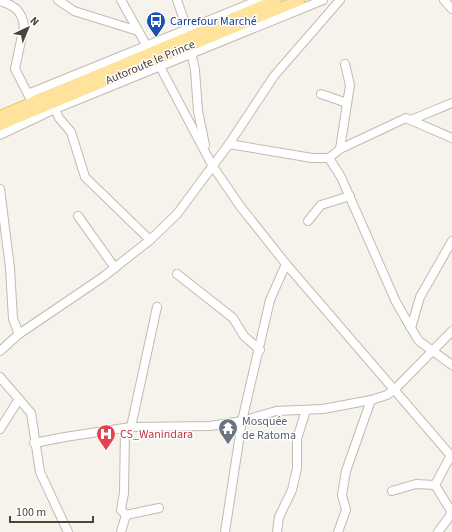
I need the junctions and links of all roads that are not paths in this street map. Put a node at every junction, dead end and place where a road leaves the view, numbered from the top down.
1 (58, 0) edge
2 (121, 0) edge
3 (177, 0) edge
4 (259, 0) edge
5 (276, 0) edge
6 (300, 0) edge
7 (323, 0) edge
8 (340, 0) edge
9 (444, 0) edge
10 (0, 1) edge
11 (452, 10) edge
12 (138, 30) junction
13 (189, 41) junction
14 (153, 56) junction
15 (345, 64) dead end
16 (321, 94) dead end
17 (30, 98) junction
18 (347, 103) junction
19 (452, 103) edge
20 (55, 109) junction
21 (0, 116) edge
22 (411, 120) junction
23 (0, 125) edge
24 (0, 134) edge
25 (452, 138) edge
26 (229, 144) junction
27 (340, 149) junction
28 (206, 152) junction
29 (329, 158) junction
30 (212, 165) junction
31 (0, 189) edge
32 (350, 196) junction
33 (78, 216) dead end
34 (308, 221) dead end
35 (2, 228) edge
36 (150, 240) junction
37 (452, 241) edge
38 (286, 264) junction
39 (116, 268) junction
40 (177, 274) dead end
41 (157, 307) dead end
42 (411, 328) junction
43 (452, 331) edge
44 (19, 334) junction
45 (4, 344) edge
46 (260, 350) junction
47 (0, 351) edge
48 (434, 351) junction
49 (452, 365) edge
50 (0, 378) edge
51 (395, 390) junction
52 (20, 399) junction
53 (371, 400) junction
54 (306, 410) junction
55 (242, 421) junction
56 (128, 428) junction
57 (0, 429) edge
58 (34, 444) junction
59 (451, 456) edge
60 (435, 485) junction
61 (392, 491) dead end
62 (159, 508) dead end
63 (126, 515) junction
64 (68, 532) edge
65 (121, 532) edge
66 (225, 532) edge
67 (277, 532) edge
68 (338, 532) edge
69 (438, 532) edge

1 - 12 street
2 - 12 street
3 - 13 street
4 - 13 street
5 - 13 main road, Autoroute le Prince
6 - 13 main road, Autoroute le Prince
7 - 13 street
8 - 26 street
9 - 11 street
10 - 17 street
12 - 14 street
13 - 14 main road, Autoroute le Prince
13 - 14 street
13 - 28 street
14 - 17 main road, Autoroute le Prince
14 - 20 street
14 - 23 main road, Autoroute le Prince
14 - 28 street
15 - 18 street
16 - 18 street
17 - 21 main road, Autoroute le Prince
18 - 27 street
19 - 22 street
20 - 24 street
20 - 36 street
22 - 25 street
22 - 27 street
26 - 29 street
26 - 30 street
27 - 29 street
28 - 30 street
29 - 32 street
30 - 36 street
30 - 38 street
31 - 35 street
32 - 34 street
32 - 42 street
33 - 39 street
35 - 44 street
36 - 39 street
37 - 42 street
38 - 46 street
38 - 51 street
39 - 44 street
40 - 46 street
41 - 56 street
42 - 48 street
43 - 48 street
44 - 45 street
45 - 47 street
46 - 55 street
48 - 49 street
48 - 51 street
50 - 52 street
51 - 53 street
51 - 59 street
52 - 57 street
52 - 58 street
53 - 54 street
53 - 68 street
54 - 55 street
54 - 67 street
55 - 56 street
55 - 66 street
56 - 58 street
56 - 63 street
58 - 64 street
59 - 60 street
60 - 61 street
60 - 69 street
62 - 63 street
63 - 65 street

